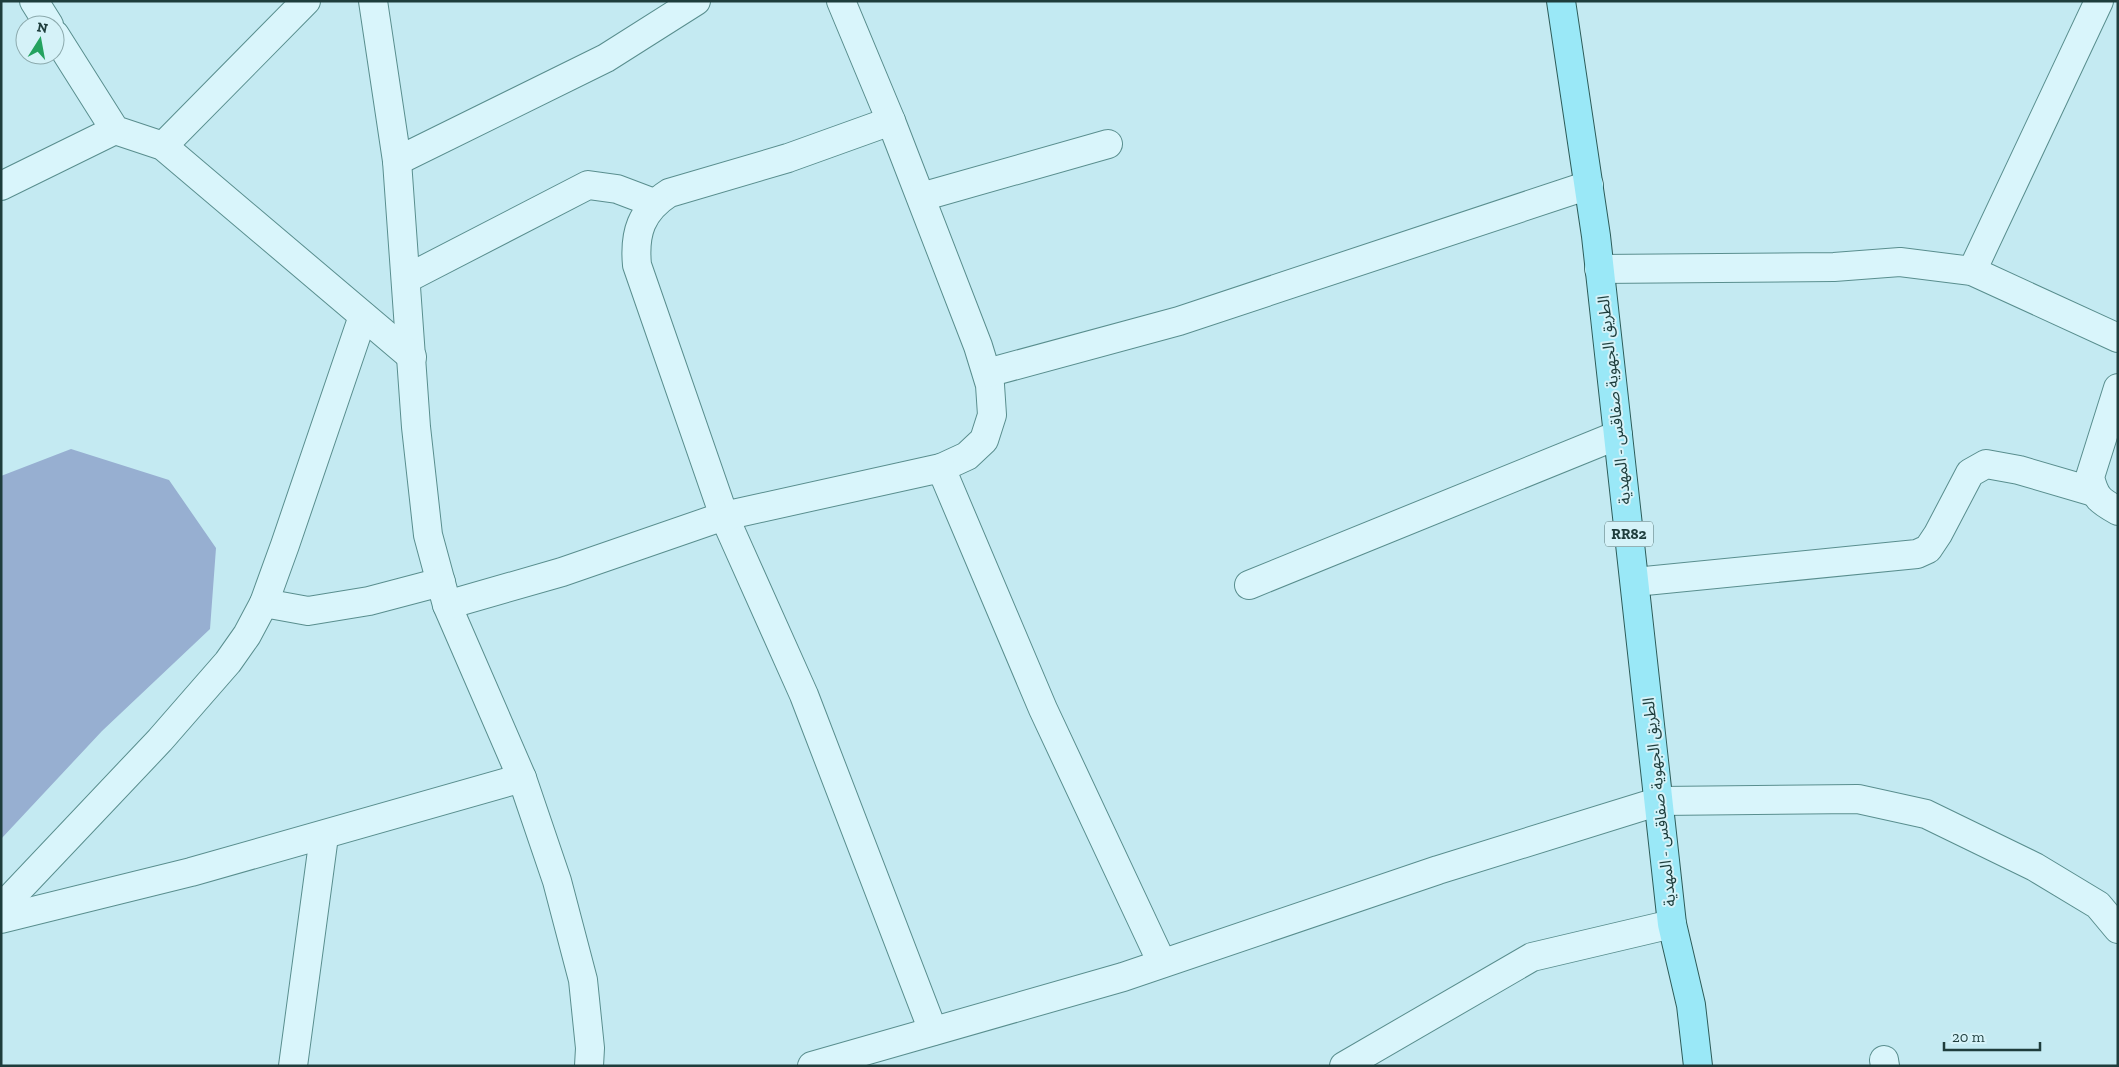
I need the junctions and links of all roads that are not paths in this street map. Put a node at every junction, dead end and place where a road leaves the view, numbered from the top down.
1 (34, 1) edge
2 (306, 1) edge
3 (373, 1) edge
4 (696, 1) edge
5 (841, 1) edge
6 (1561, 1) edge
7 (2099, 1) edge
8 (43, 15) edge
9 (65, 51) edge
10 (891, 121) junction
11 (115, 130) junction
12 (1108, 144) dead end
13 (163, 146) junction
14 (397, 161) junction
15 (1589, 185) junction
16 (1, 186) edge
17 (921, 198) junction
18 (654, 203) junction
19 (1599, 269) junction
20 (1972, 270) junction
21 (406, 279) junction
22 (364, 316) junction
23 (2118, 338) edge
24 (412, 358) junction
25 (987, 373) junction
26 (2118, 388) edge
27 (1618, 435) junction
28 (941, 468) junction
29 (2094, 492) junction
30 (2118, 511) edge
31 (724, 516) junction
32 (1635, 582) junction
33 (1248, 585) dead end
34 (444, 594) junction
35 (264, 603) junction
36 (522, 778) junction
37 (1660, 801) junction
38 (324, 836) junction
39 (1, 908) edge
40 (1, 919) edge
41 (1672, 924) junction
42 (2118, 928) edge
43 (1162, 964) junction
44 (933, 1031) junction
45 (293, 1066) edge
46 (588, 1066) edge
47 (812, 1066) edge
48 (1344, 1066) edge
49 (1698, 1066) edge

1 - 8 street
2 - 13 street
3 - 14 street
4 - 14 street
5 - 10 street
6 - 15 main road, الطريق الجهوية صفاقس - المهدية / RR82
7 - 20 street
9 - 11 street
10 - 17 street
10 - 18 street
11 - 13 street
11 - 16 street
12 - 17 street
13 - 22 street
14 - 21 street
15 - 19 main road, الطريق الجهوية صفاقس - المهدية / RR82
15 - 25 street
17 - 25 street
18 - 21 street
18 - 31 street
19 - 20 street
19 - 27 main road, الطريق الجهوية صفاقس - المهدية / RR82
20 - 23 street
21 - 24 street
22 - 24 street
22 - 35 street
24 - 34 street
25 - 28 street
26 - 29 street
27 - 32 main road, الطريق الجهوية صفاقس - المهدية / RR82
27 - 33 street
28 - 31 street
28 - 43 street
29 - 30 street
29 - 32 street
31 - 34 street
31 - 44 street
32 - 37 main road, الطريق الجهوية صفاقس - المهدية / RR82
34 - 35 street
34 - 36 street
35 - 39 street
36 - 38 street
36 - 46 street
37 - 41 main road, الطريق الجهوية صفاقس - المهدية / RR82
37 - 42 street
37 - 43 street
38 - 40 street
38 - 45 street
41 - 48 street
41 - 49 main road, الطريق الجهوية صفاقس - المهدية / RR82
43 - 44 street
44 - 47 street

